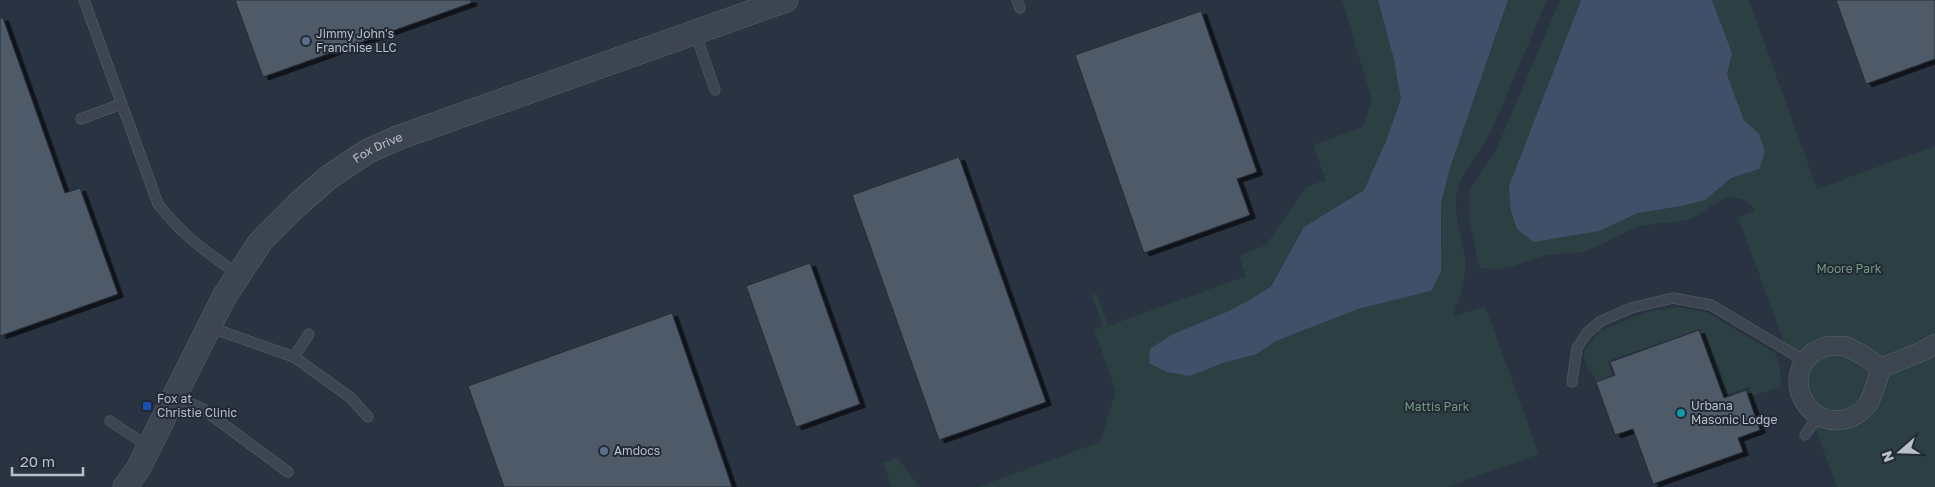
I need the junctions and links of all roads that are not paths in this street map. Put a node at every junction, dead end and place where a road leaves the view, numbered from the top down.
1 (84, 0) edge
2 (772, 2) edge
3 (695, 31) junction
4 (715, 90) dead end
5 (121, 104) junction
6 (81, 119) dead end
7 (238, 274) junction
8 (209, 327) junction
9 (310, 334) dead end
10 (1935, 344) edge
11 (294, 357) junction
12 (1805, 361) junction
13 (1881, 368) junction
14 (1572, 382) dead end
15 (174, 396) junction
16 (1818, 416) junction
17 (368, 417) dead end
18 (110, 421) dead end
19 (1805, 435) dead end
20 (149, 447) junction
21 (288, 472) dead end
22 (125, 487) edge

1 - 5 lane
2 - 3 street, Fox Drive
3 - 4 lane
3 - 7 street, Fox Drive
5 - 6 lane
5 - 7 lane
7 - 8 street, Fox Drive
8 - 11 lane
8 - 15 street, Fox Drive
9 - 11 lane
10 - 13 street
11 - 17 lane
12 - 13 street
12 - 14 lane
12 - 16 street
13 - 16 street
15 - 20 street, Fox Drive
15 - 21 lane
16 - 19 lane
18 - 20 lane
20 - 22 street, Fox Drive

